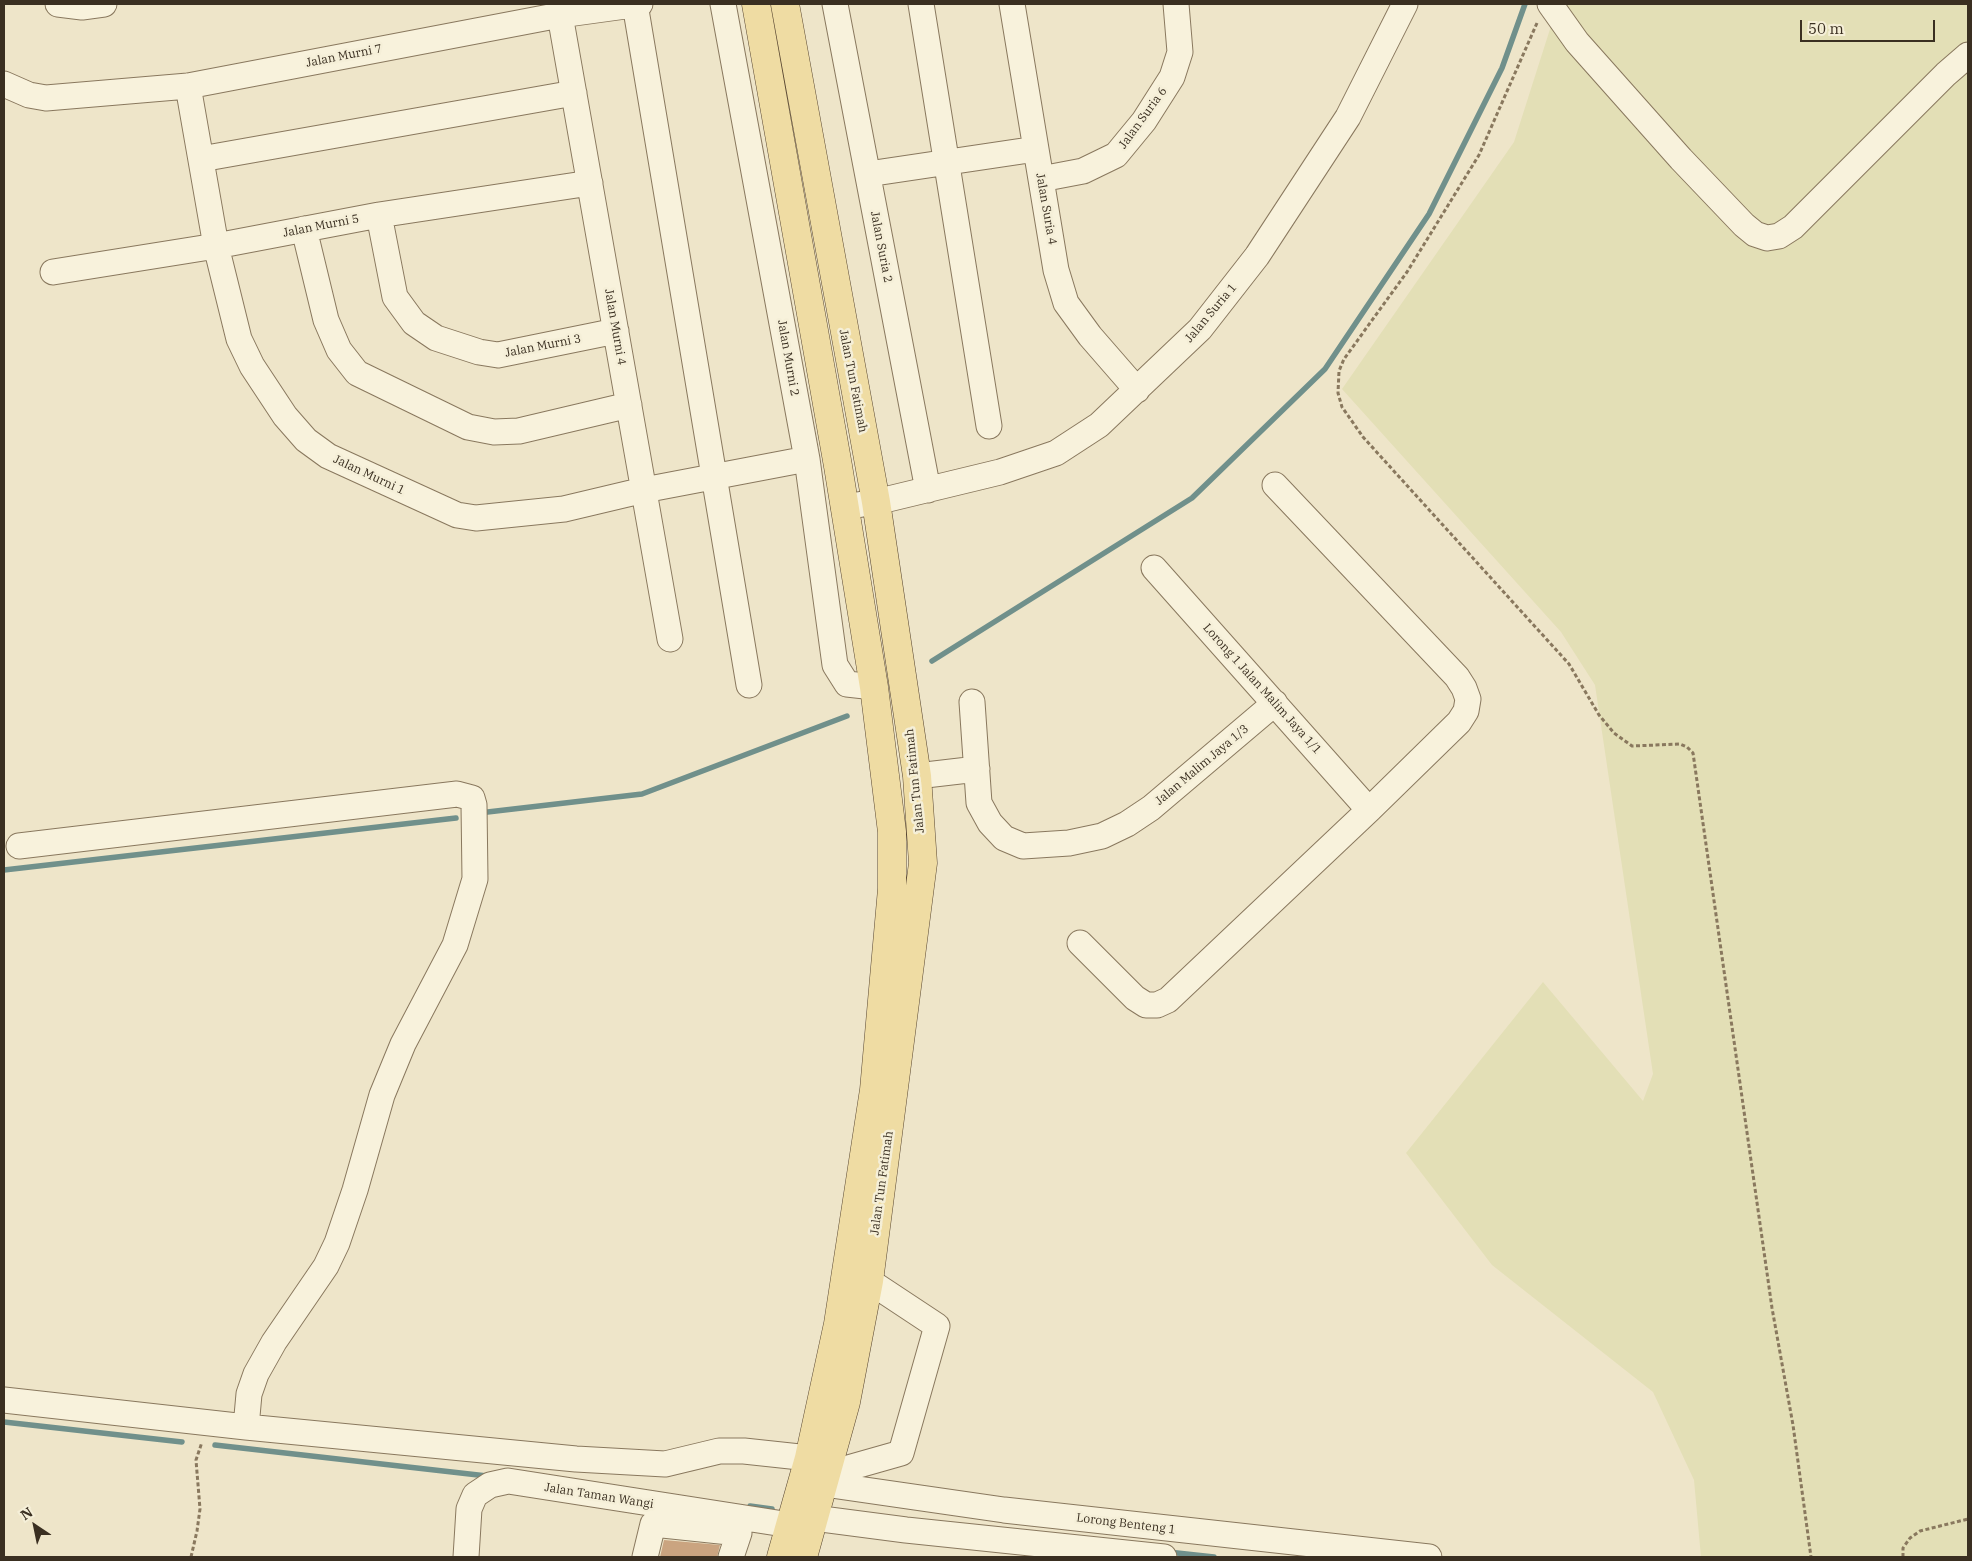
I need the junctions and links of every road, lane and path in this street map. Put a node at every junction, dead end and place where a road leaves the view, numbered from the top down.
1 (58, 4) edge
2 (104, 4) edge
3 (638, 4) edge
4 (723, 4) edge
5 (756, 4) edge
6 (785, 4) edge
7 (835, 4) edge
8 (921, 4) edge
9 (1012, 4) edge
10 (1176, 4) edge
11 (1405, 4) edge
12 (1544, 12) edge
13 (560, 15) junction
14 (1968, 55) edge
15 (4, 84) edge
16 (188, 86) junction
17 (574, 93) junction
18 (1036, 149) junction
19 (201, 159) junction
20 (947, 161) junction
21 (868, 174) junction
22 (1041, 179) junction
23 (590, 183) junction
24 (379, 215) junction
25 (304, 229) junction
26 (216, 246) junction
27 (53, 272) dead end
28 (616, 331) junction
29 (1137, 390) junction
30 (629, 406) junction
31 (990, 426) dead end
32 (807, 459) junction
33 (712, 476) junction
34 (1275, 485) dead end
35 (644, 490) junction
36 (928, 490) junction
37 (876, 502) junction
38 (844, 507) junction
39 (1154, 568) dead end
40 (670, 639) dead end
41 (749, 685) dead end
42 (874, 687) junction
43 (972, 702) dead end
44 (1275, 703) junction
45 (977, 769) junction
46 (917, 776) junction
47 (1370, 810) junction
48 (19, 846) dead end
49 (1080, 943) dead end
50 (869, 1281) junction
51 (4, 1400) edge
52 (208, 1423) junction
53 (246, 1427) junction
54 (820, 1472) junction
55 (1968, 1519) edge
56 (802, 1521) junction
57 (190, 1557) edge
58 (466, 1557) edge
59 (645, 1557) edge
60 (731, 1557) edge
61 (781, 1557) edge
62 (804, 1557) edge
63 (1164, 1557) edge
64 (1429, 1557) edge
65 (1811, 1557) edge
66 (1903, 1557) edge

1 - 2 street
3 - 13 street, Jalan Murni 7
3 - 33 street
4 - 32 street, Jalan Murni 2
5 - 38 main road, Jalan Tun Fatimah
6 - 37 main road, Jalan Tun Fatimah
7 - 21 street, Jalan Suria 2
8 - 20 street
9 - 18 street, Jalan Suria 4
10 - 22 street, Jalan Suria 6
11 - 29 street, Jalan Suria 1
12 - 14 street
12 - 65 path
13 - 16 street, Jalan Murni 7
13 - 17 street, Jalan Murni 4
15 - 16 street, Jalan Murni 7
16 - 19 street, Jalan Murni 1
17 - 19 street
17 - 23 street, Jalan Murni 4
18 - 20 street
18 - 22 street, Jalan Suria 4
19 - 26 street, Jalan Murni 1
20 - 21 street
20 - 31 street
21 - 36 street, Jalan Suria 2
22 - 29 street, Jalan Suria 4
23 - 24 street, Jalan Murni 5
23 - 28 street, Jalan Murni 4
24 - 25 street, Jalan Murni 5
24 - 28 street, Jalan Murni 3
25 - 26 street, Jalan Murni 5
25 - 30 street
26 - 27 street, Jalan Murni 5
26 - 35 street, Jalan Murni 1
28 - 30 street, Jalan Murni 4
29 - 36 street, Jalan Suria 1
30 - 35 street, Jalan Murni 4
32 - 33 street, Jalan Murni 1
32 - 42 street, Jalan Murni 2
33 - 35 street, Jalan Murni 1
33 - 41 street
34 - 47 street
35 - 40 street, Jalan Murni 4
36 - 37 street, Jalan Suria 1
37 - 38 street, Jalan Suria 1
37 - 46 main road, Jalan Tun Fatimah
38 - 42 main road, Jalan Tun Fatimah
39 - 44 street, Lorong 1 Jalan Malim Jaya 1/1
42 - 54 main road, Jalan Tun Fatimah
43 - 45 street, Jalan Malim Jaya 1/3
44 - 45 street, Jalan Malim Jaya 1/3
44 - 47 street, Lorong 1 Jalan Malim Jaya 1/1
45 - 46 street
46 - 50 main road, Jalan Tun Fatimah
47 - 49 street
48 - 53 street
50 - 54 main road, Jalan Tun Fatimah
50 - 54 street
51 - 52 street, Lorong Benteng 1
52 - 53 street, Lorong Benteng 1
52 - 57 path
53 - 54 street, Lorong Benteng 1
54 - 56 main road, Jalan Tun Fatimah
54 - 64 street, Lorong Benteng 1
55 - 66 path
56 - 58 street, Jalan Taman Wangi
56 - 61 main road, Jalan Tun Fatimah
56 - 62 main road, Jalan Tun Fatimah
56 - 63 street, Jalan Taman Wangi
59 - 60 street

